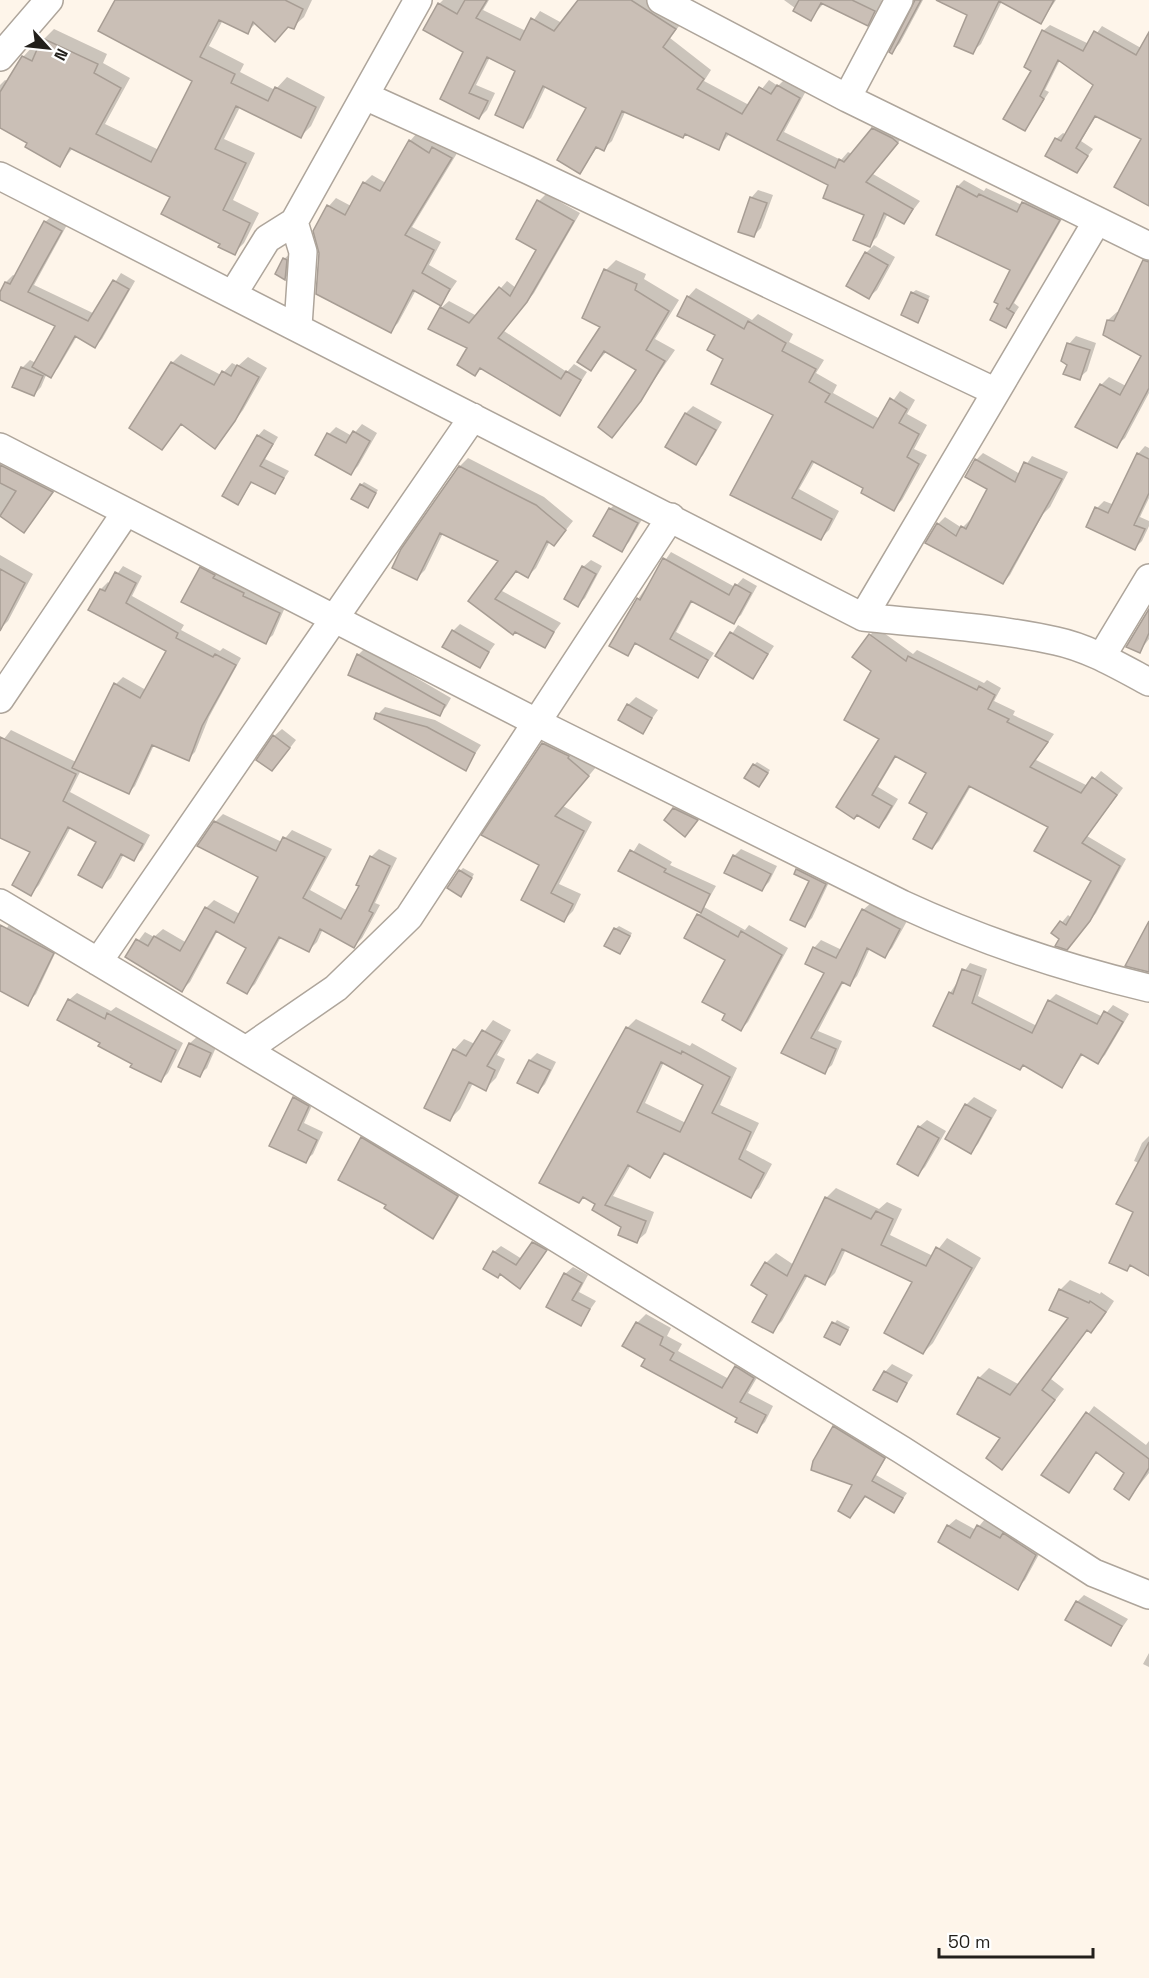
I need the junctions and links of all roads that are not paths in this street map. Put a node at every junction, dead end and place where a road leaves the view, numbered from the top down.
1 (49, 0) edge
2 (418, 0) edge
3 (899, 0) edge
4 (676, 3) edge
5 (0, 57) edge
6 (365, 96) junction
7 (847, 98) junction
8 (0, 176) edge
9 (1097, 221) junction
10 (294, 222) junction
11 (1149, 246) edge
12 (233, 294) junction
13 (298, 326) junction
14 (994, 392) junction
15 (473, 417) junction
16 (0, 447) edge
17 (126, 512) junction
18 (671, 517) junction
19 (1149, 578) edge
20 (863, 617) junction
21 (333, 618) junction
22 (1102, 657) junction
23 (1149, 682) edge
24 (0, 699) edge
25 (538, 723) junction
26 (0, 903) edge
27 (98, 962) junction
28 (1149, 988) edge
29 (246, 1050) junction
30 (1149, 1595) edge

1 - 5 street
2 - 6 street
3 - 7 street
4 - 7 street
6 - 10 street
6 - 14 street
7 - 9 street
8 - 12 street
9 - 11 street
9 - 14 street
10 - 12 street
10 - 13 street
12 - 13 street
13 - 15 street
14 - 20 street
15 - 18 street
15 - 21 street
16 - 17 street
17 - 21 street
17 - 24 street
18 - 20 street
18 - 25 street
19 - 22 street
20 - 22 street
21 - 25 street
21 - 27 street
22 - 23 street
25 - 28 street
25 - 29 street
26 - 27 street
27 - 29 street
29 - 30 street

